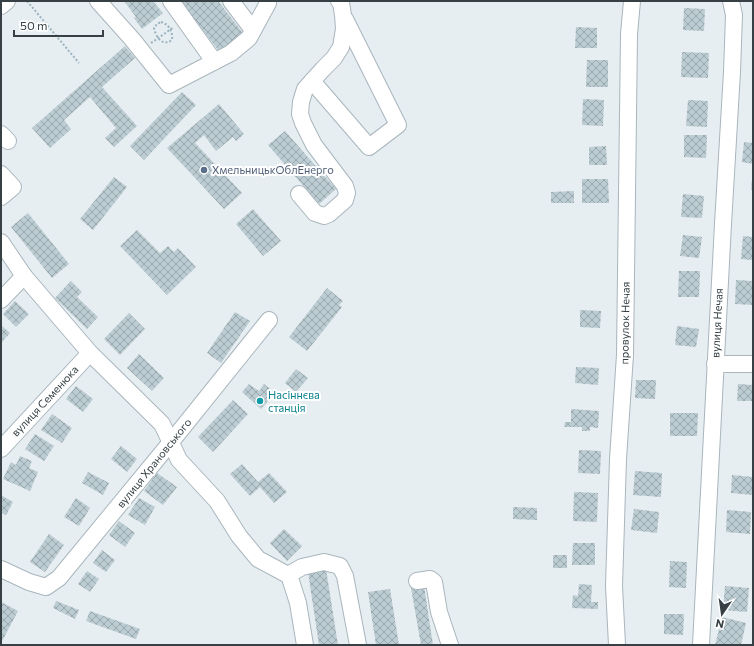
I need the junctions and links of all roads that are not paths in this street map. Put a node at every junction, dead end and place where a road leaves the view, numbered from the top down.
1 (7, 1) edge
2 (98, 1) edge
3 (171, 1) edge
4 (232, 1) edge
5 (268, 1) edge
6 (632, 1) edge
7 (731, 1) edge
8 (1, 6) edge
9 (341, 8) edge
10 (253, 30) junction
11 (213, 62) junction
12 (312, 80) junction
13 (1, 174) edge
14 (299, 194) dead end
15 (1, 197) edge
16 (1, 242) edge
17 (24, 276) junction
18 (1, 300) edge
19 (269, 320) dead end
20 (90, 353) junction
21 (715, 364) junction
22 (753, 364) edge
23 (171, 442) junction
24 (1, 449) edge
25 (1, 569) edge
26 (288, 575) junction
27 (417, 581) dead end
28 (305, 645) edge
29 (358, 645) edge
30 (450, 645) edge
31 (617, 645) edge
32 (701, 645) edge

1 - 8 street
2 - 11 street
3 - 11 street
4 - 10 street
5 - 10 street
6 - 31 street, провулок Нечая
7 - 21 street, вулиця Нечая
9 - 12 street
9 - 12 street
10 - 11 street
12 - 14 street
13 - 15 street
16 - 17 street
17 - 18 street
17 - 20 street
19 - 23 street, вулиця Храновського
20 - 23 street
20 - 24 street, вулиця Семенюка
21 - 22 street
21 - 32 street, вулиця Нечая
23 - 25 street, вулиця Храновського
23 - 26 street
26 - 28 street
26 - 29 street
27 - 30 street

